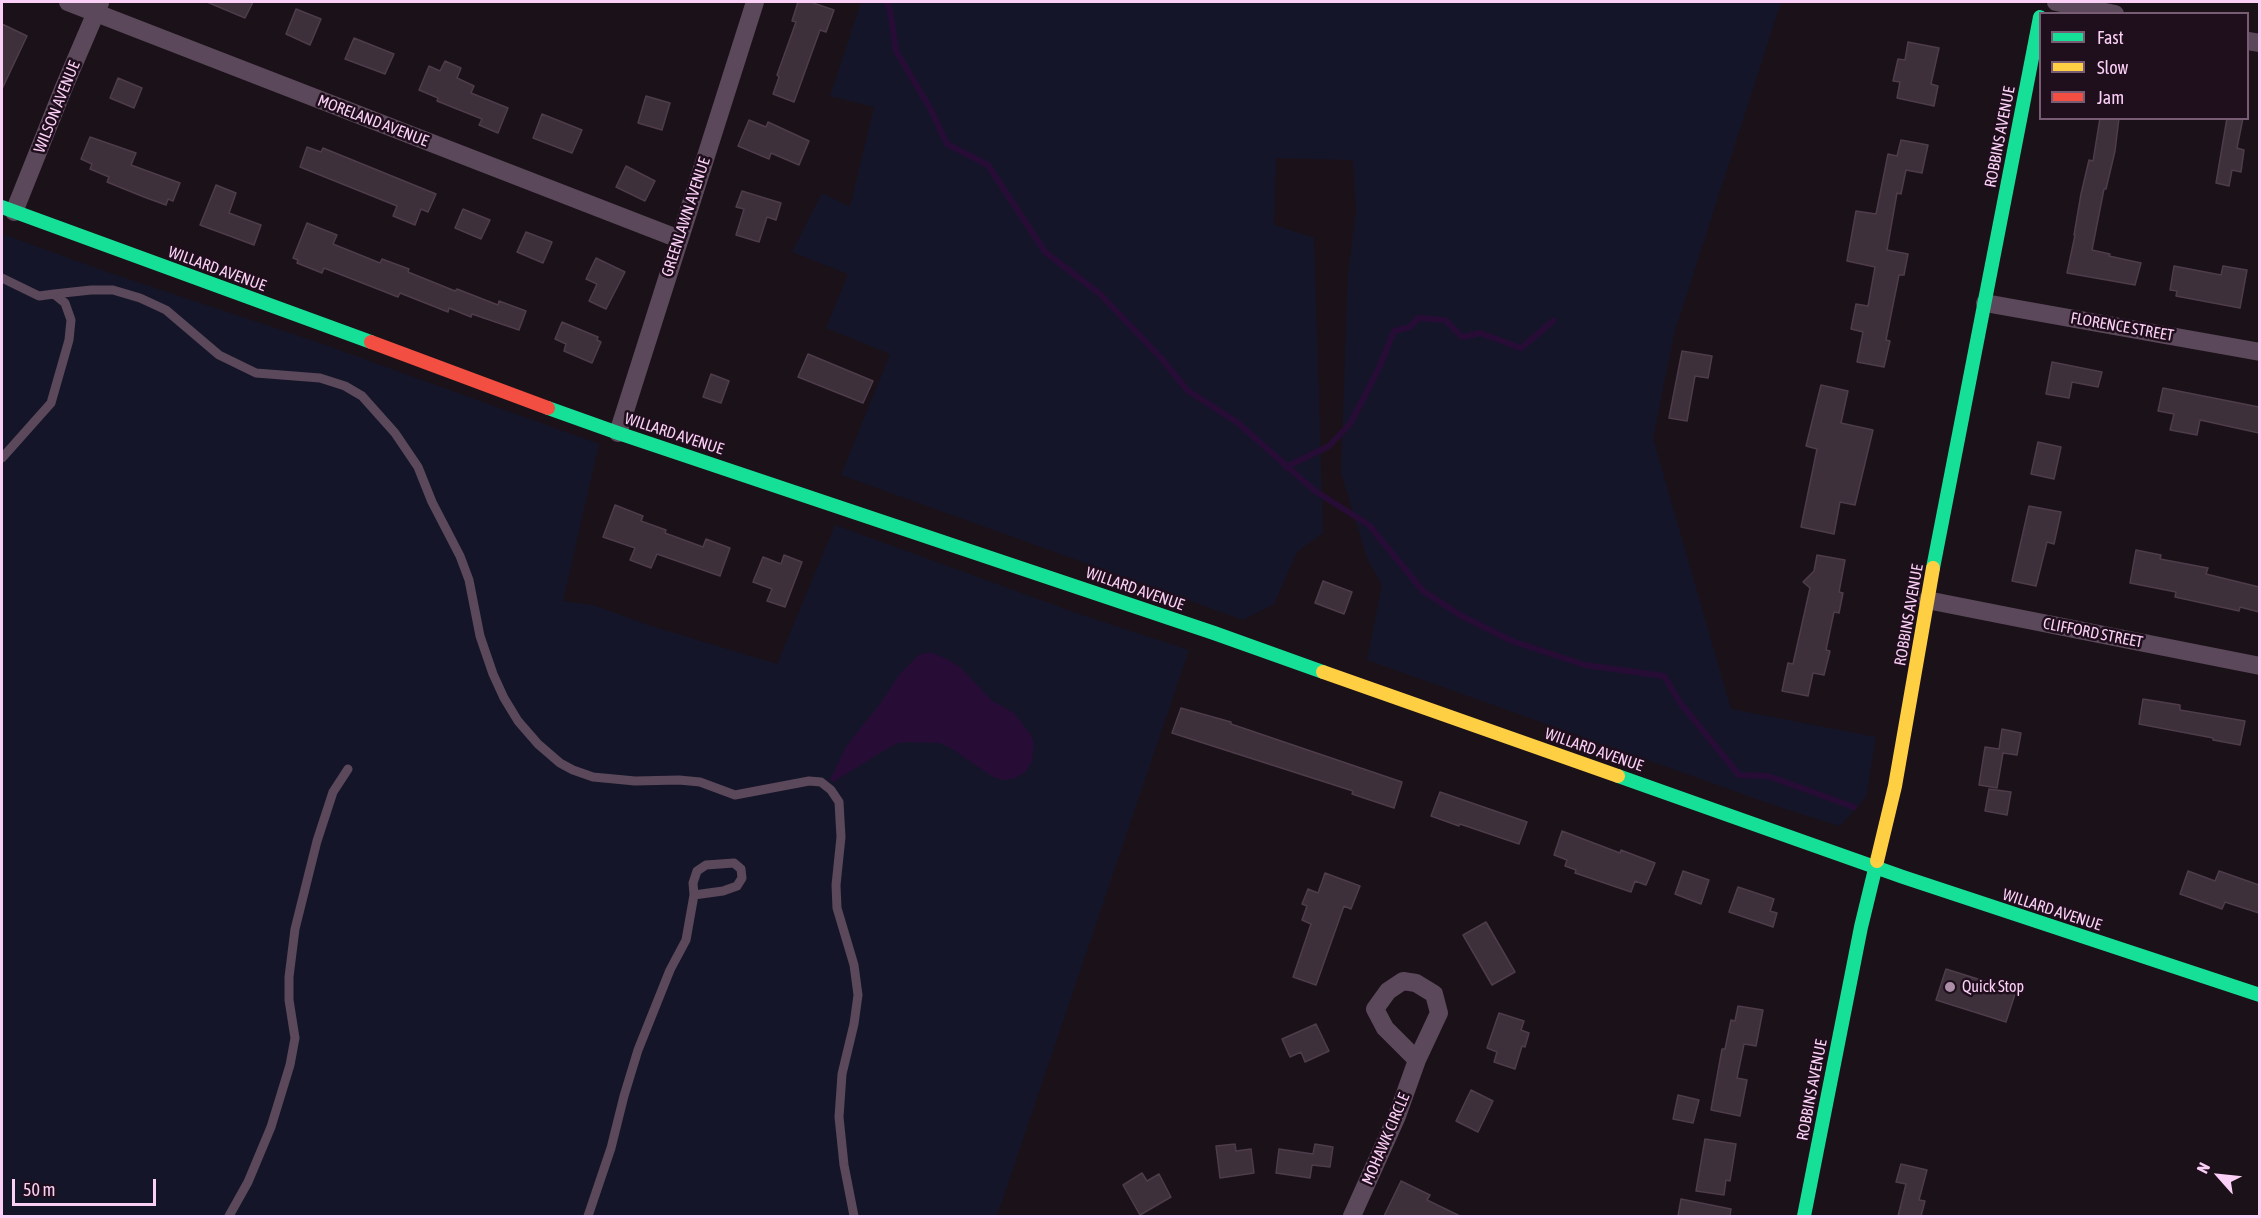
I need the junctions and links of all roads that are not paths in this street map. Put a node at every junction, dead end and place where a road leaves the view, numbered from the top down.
1 (68, 2) edge
2 (755, 2) edge
3 (2056, 2) edge
4 (99, 7) edge
5 (2105, 12) edge
6 (2039, 25) edge
7 (8, 210) edge
8 (679, 239) junction
9 (2, 278) edge
10 (54, 294) junction
11 (1985, 303) junction
12 (2259, 352) edge
13 (618, 433) junction
14 (2, 458) edge
15 (1927, 600) junction
16 (2259, 666) edge
17 (348, 769) dead end
18 (1876, 868) junction
19 (694, 895) junction
20 (2259, 995) edge
21 (1417, 1060) dead end
22 (229, 1216) edge
23 (588, 1216) edge
24 (854, 1216) edge
25 (1352, 1216) edge
26 (1804, 1216) edge

1 - 4 street, MORELAND AVENUE
2 - 8 street, GREENLAWN AVENUE
3 - 5 street
4 - 7 street, WILSON AVENUE
4 - 8 street, MORELAND AVENUE
6 - 11 main road, ROBBINS AVENUE
7 - 13 main road, WILLARD AVENUE
8 - 13 street, GREENLAWN AVENUE
9 - 10 lane
10 - 14 lane
10 - 24 lane
11 - 12 street, FLORENCE STREET
11 - 15 main road, ROBBINS AVENUE
13 - 18 main road, WILLARD AVENUE
15 - 16 street, CLIFFORD STREET
15 - 18 main road, ROBBINS AVENUE
17 - 22 lane
18 - 20 main road, WILLARD AVENUE
18 - 26 main road, ROBBINS AVENUE
19 - 19 lane
19 - 23 lane
21 - 25 street, MOHAWK CIRCLE

